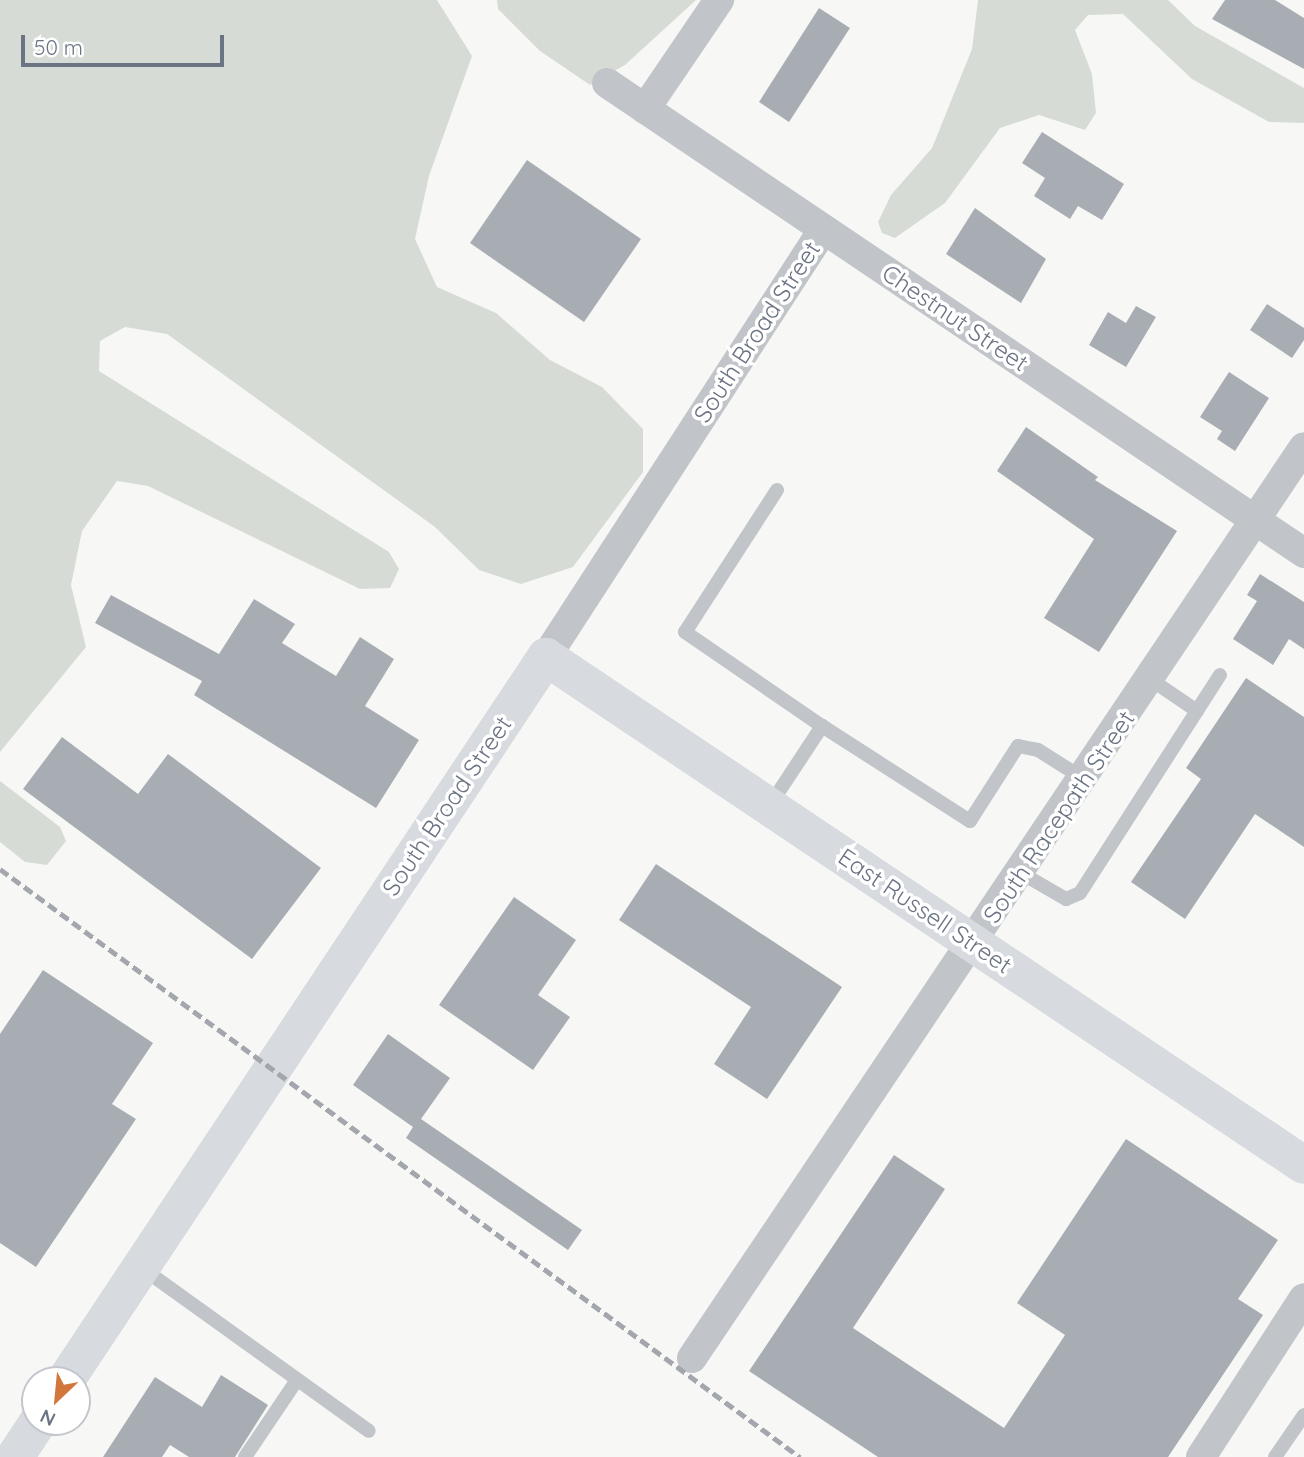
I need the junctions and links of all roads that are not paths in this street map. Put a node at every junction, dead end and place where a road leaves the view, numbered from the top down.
1 (719, 0) edge
2 (607, 83) dead end
3 (645, 109) junction
4 (823, 230) junction
5 (1304, 447) edge
6 (777, 490) dead end
7 (1255, 520) junction
8 (1304, 553) edge
9 (546, 657) junction
10 (1220, 675) dead end
11 (1150, 679) junction
12 (1198, 710) junction
13 (822, 726) junction
14 (1084, 779) junction
15 (769, 806) junction
16 (1021, 873) junction
17 (974, 944) junction
18 (1304, 1165) edge
19 (141, 1267) junction
20 (1303, 1302) edge
21 (692, 1358) dead end
22 (75, 1366) edge
23 (298, 1380) junction
24 (1304, 1415) edge
25 (369, 1432) dead end
26 (29, 1436) edge
27 (15, 1457) edge
28 (245, 1457) edge
29 (1201, 1457) edge
30 (1275, 1457) edge

1 - 3 street
2 - 3 street, Chestnut Street
3 - 4 street, Chestnut Street
4 - 7 street, Chestnut Street
4 - 9 street, South Broad Street
5 - 7 street, South Racepath Street
6 - 13 lane
7 - 8 street, Chestnut Street
7 - 11 street, South Racepath Street
9 - 15 street, East Russell Street
9 - 19 street, South Broad Street
10 - 12 lane
11 - 12 lane
11 - 14 street, South Racepath Street
12 - 16 lane
13 - 14 lane
13 - 15 lane
14 - 16 street, South Racepath Street
15 - 17 street, East Russell Street
16 - 17 street, South Racepath Street
17 - 18 street, East Russell Street
17 - 21 street, South Racepath Street
19 - 22 street, South Broad Street
19 - 23 lane
20 - 29 street
23 - 25 lane
23 - 28 lane
24 - 30 lane
26 - 27 street

